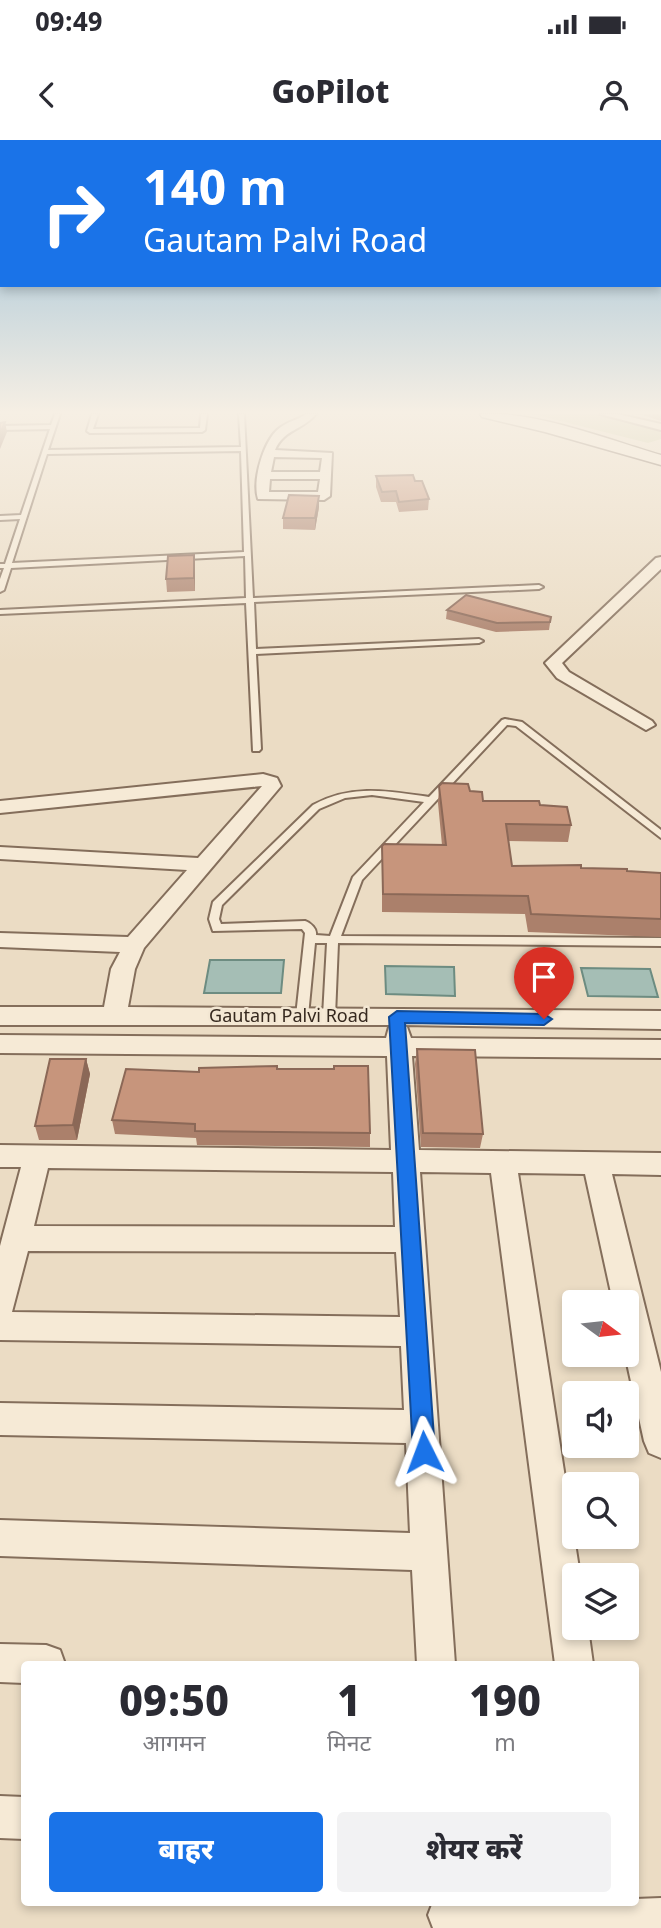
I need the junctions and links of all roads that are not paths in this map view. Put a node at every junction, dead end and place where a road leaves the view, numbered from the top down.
1 (30, 497) edge
2 (244, 497) edge
3 (23, 517) junction
4 (0, 518) edge
5 (246, 554) junction
6 (661, 561) edge
7 (4, 565) edge
8 (539, 587) dead end
9 (0, 590) edge
10 (248, 601) junction
11 (0, 612) edge
12 (479, 641) dead end
13 (251, 652) junction
14 (646, 725) dead end
15 (256, 749) dead end
16 (431, 800) junction
17 (0, 807) edge
18 (661, 835) edge
19 (0, 853) edge
20 (202, 865) junction
21 (310, 939) junction
22 (0, 940) edge
23 (334, 940) junction
24 (661, 942) edge
25 (134, 946) junction
26 (0, 1016) edge
27 (302, 1016) junction
28 (329, 1016) junction
29 (114, 1017) junction
30 (397, 1017) junction
31 (659, 1025) edge
32 (0, 1044) edge
33 (399, 1048) junction
34 (661, 1049) edge
35 (0, 1157) edge
36 (37, 1157) junction
37 (408, 1162) junction
38 (503, 1163) junction
39 (596, 1164) junction
40 (661, 1164) edge
41 (17, 1238) junction
42 (412, 1240) junction
43 (0, 1304) edge
44 (0, 1326) edge
45 (417, 1332) junction
46 (0, 1419) edge
47 (423, 1427) junction
48 (661, 1441) edge
49 (0, 1538) edge
50 (430, 1552) junction
51 (436, 1661) edge
52 (574, 1661) edge
53 (0, 1663) edge
54 (21, 1663) edge
55 (0, 1817) edge
56 (21, 1818) edge
57 (610, 1911) edge
58 (450, 1915) edge
59 (661, 1920) edge

1 - 3 lane
2 - 5 lane
3 - 4 lane
3 - 7 lane
5 - 7 lane
5 - 10 lane
6 - 14 street
7 - 9 lane
8 - 10 lane
10 - 11 lane
10 - 13 lane
12 - 13 lane
13 - 15 lane
16 - 18 lane
16 - 21 lane
16 - 23 lane
17 - 20 street
19 - 20 street
20 - 25 street
21 - 23 lane
21 - 27 lane
22 - 25 street
23 - 24 lane
23 - 28 lane
25 - 29 street
26 - 29 street, Gautam Palvi Road
27 - 28 street, Gautam Palvi Road
27 - 29 street, Gautam Palvi Road
28 - 30 street, Gautam Palvi Road
30 - 31 street, Gautam Palvi Road
30 - 33 street
32 - 33 street, Gautam Palvi Road
33 - 34 street, Gautam Palvi Road
33 - 37 street
35 - 36 street
36 - 37 street
36 - 41 street
37 - 38 street
37 - 42 street
38 - 39 street
38 - 52 street
39 - 40 street
39 - 48 street
41 - 42 street
41 - 43 street
42 - 45 street
44 - 45 street
45 - 47 street
46 - 47 street
47 - 50 street
49 - 50 street
50 - 51 street
53 - 54 street
55 - 56 street
57 - 58 street
57 - 59 street

